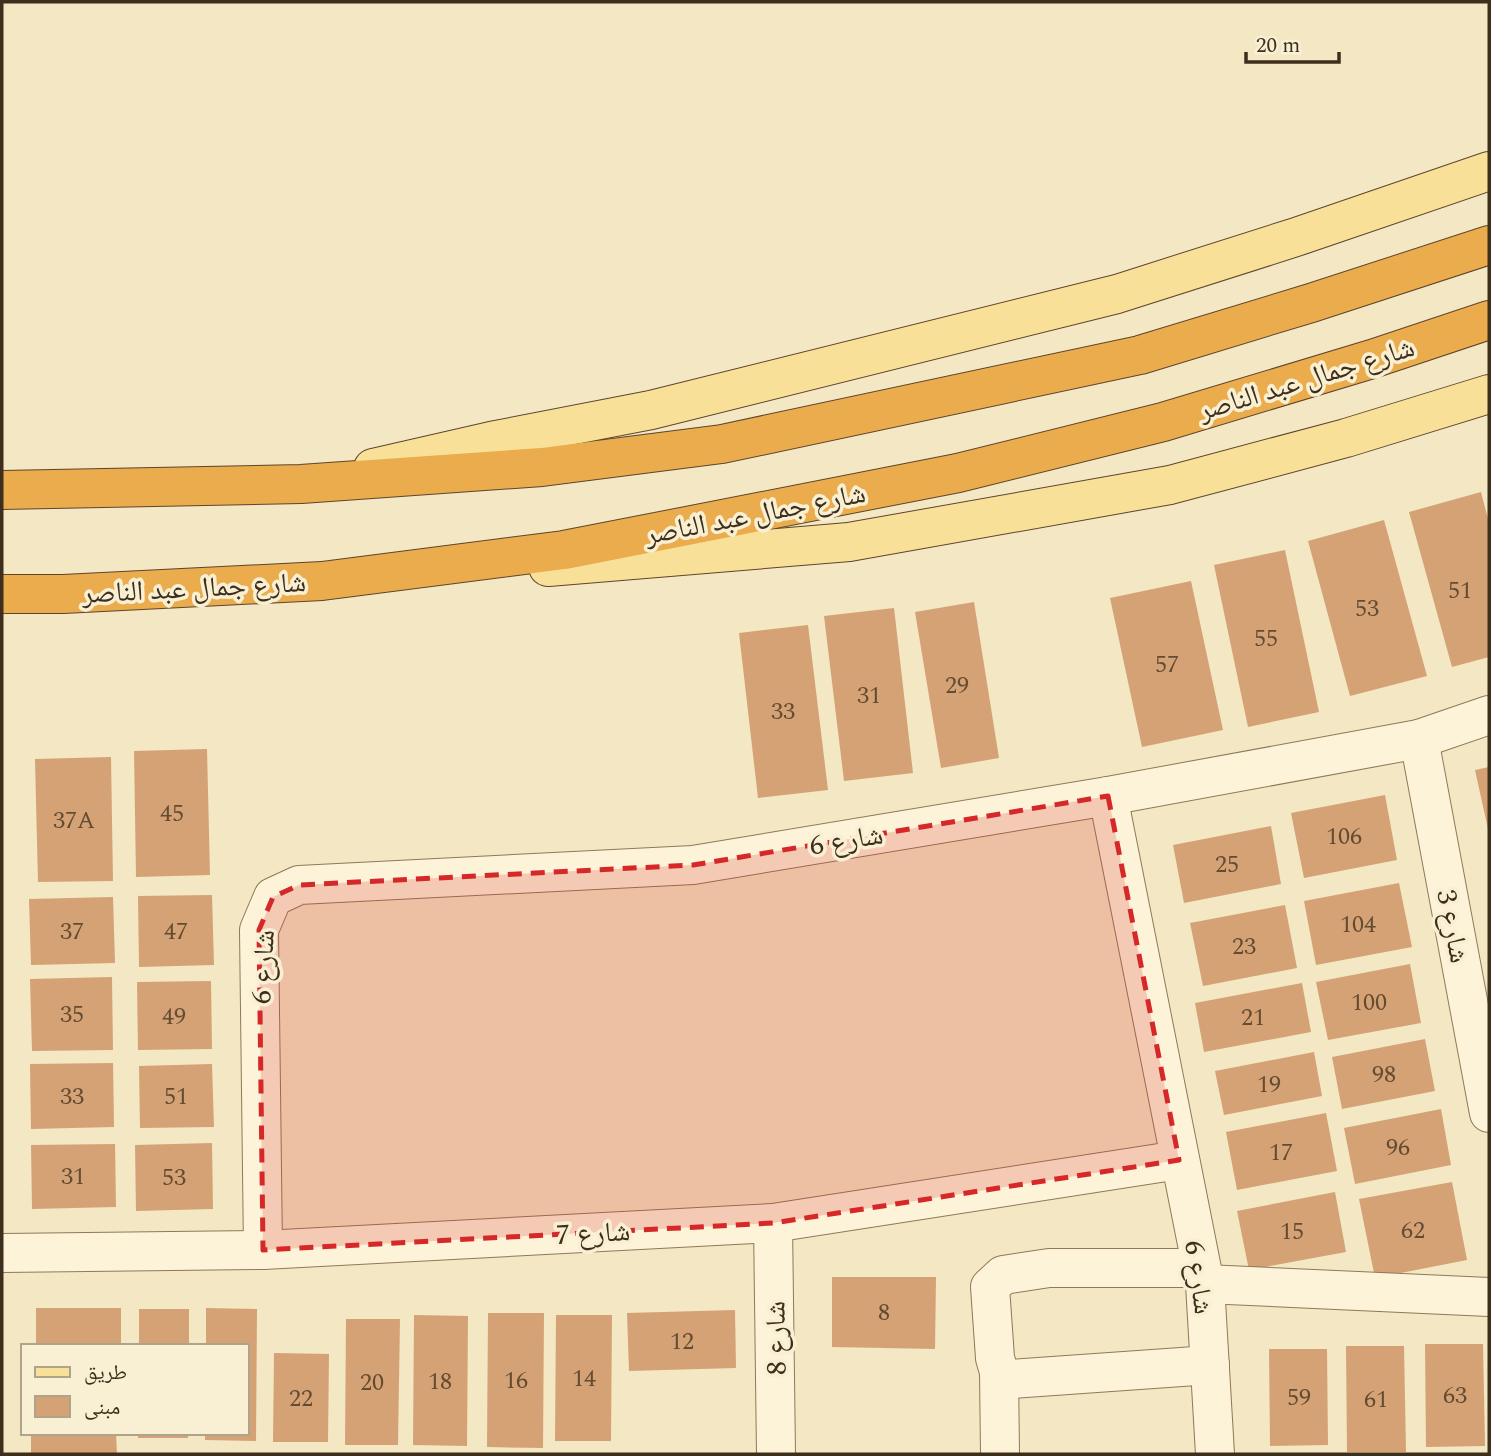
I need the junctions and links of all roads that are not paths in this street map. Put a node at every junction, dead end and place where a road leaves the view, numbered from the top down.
1 (1489, 171) edge
2 (1489, 245) edge
3 (1489, 320) edge
4 (1489, 394) edge
5 (301, 484) junction
6 (2, 490) edge
7 (323, 581) junction
8 (2, 594) edge
9 (1489, 715) edge
10 (1419, 739) junction
11 (1108, 796) junction
12 (1489, 1113) edge
13 (1179, 1160) junction
14 (773, 1223) junction
15 (263, 1250) junction
16 (2, 1253) edge
17 (1203, 1276) junction
18 (1489, 1297) edge
19 (1210, 1365) junction
20 (999, 1372) junction
21 (776, 1454) edge
22 (1000, 1454) edge
23 (1215, 1454) edge

1 - 5 main road
2 - 5 highway
3 - 7 highway, شارع جمال عبد الناصر
4 - 7 main road
5 - 6 highway
7 - 8 highway, شارع جمال عبد الناصر
9 - 10 street
10 - 11 street
10 - 12 street, شارع 3
11 - 13 street, شارع 6
11 - 15 street, شارع 6
13 - 14 street, شارع 7
13 - 17 street, شارع 6
14 - 15 street, شارع 7
14 - 21 street, شارع 8
15 - 16 street, شارع 7
17 - 18 street
17 - 19 street, شارع 6
17 - 20 street
19 - 20 street
19 - 23 street, شارع 6
20 - 22 street

